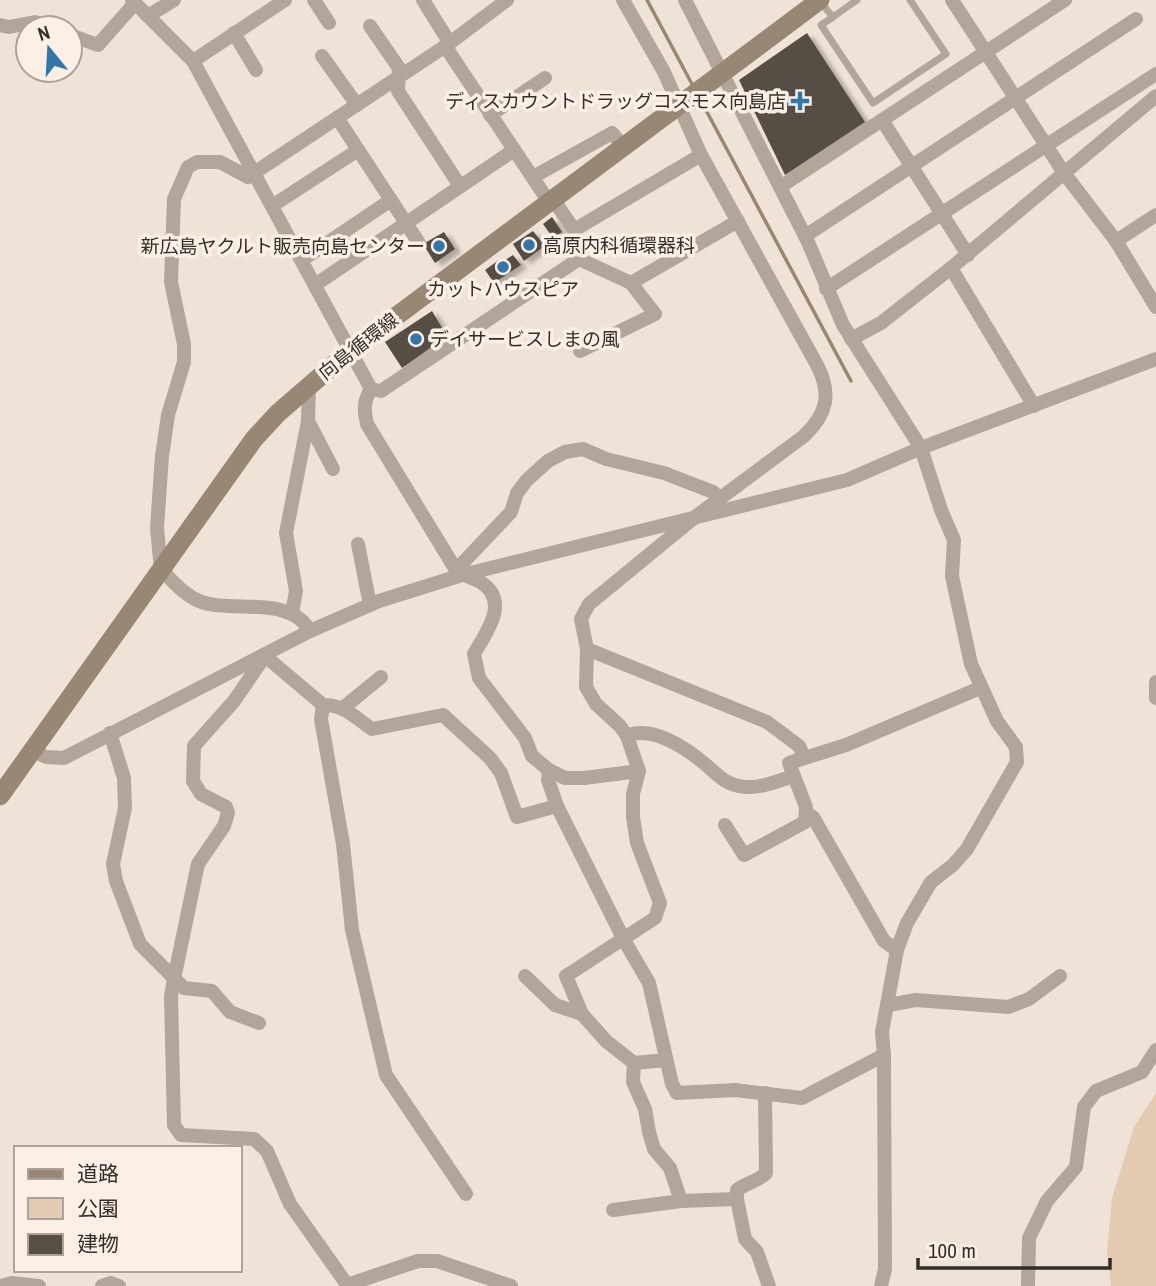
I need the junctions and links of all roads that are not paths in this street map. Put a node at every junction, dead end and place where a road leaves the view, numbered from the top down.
1 (173, 0) edge
2 (285, 0) edge
3 (314, 0) edge
4 (423, 0) edge
5 (507, 0) edge
6 (623, 0) edge
7 (685, 0) edge
8 (820, 0) edge
9 (857, 0) edge
10 (910, 0) edge
11 (952, 0) edge
12 (1065, 0) edge
13 (133, 2) edge
14 (489, 5) edge
15 (148, 16) junction
16 (832, 18) junction
17 (1136, 19) dead end
18 (329, 23) dead end
19 (370, 26) dead end
20 (234, 33) junction
21 (84, 40) edge
22 (447, 45) junction
23 (985, 52) junction
24 (322, 56) dead end
25 (193, 61) junction
26 (256, 70) dead end
27 (1156, 74) edge
28 (719, 75) junction
29 (398, 77) junction
30 (545, 78) dead end
31 (1156, 96) edge
32 (1015, 98) junction
33 (680, 103) junction
34 (357, 105) junction
35 (490, 115) junction
36 (338, 119) junction
37 (882, 120) junction
38 (623, 146) junction
39 (1046, 146) junction
40 (358, 150) junction
41 (514, 150) junction
42 (701, 155) junction
43 (912, 166) junction
44 (254, 173) junction
45 (1064, 173) junction
46 (533, 177) junction
47 (460, 186) junction
48 (780, 187) junction
49 (391, 200) junction
50 (551, 200) junction
51 (272, 206) junction
52 (943, 213) junction
53 (1156, 215) edge
54 (738, 221) junction
55 (405, 222) junction
56 (804, 236) junction
57 (1116, 241) junction
58 (419, 243) dead end
59 (968, 254) junction
60 (302, 260) junction
61 (951, 268) junction
62 (631, 283) junction
63 (316, 285) junction
64 (826, 289) junction
65 (1156, 307) edge
66 (851, 339) junction
67 (351, 350) junction
68 (580, 351) dead end
69 (1156, 359) edge
70 (309, 386) junction
71 (372, 389) junction
72 (1034, 406) junction
73 (308, 421) junction
74 (921, 448) junction
75 (333, 469) dead end
76 (719, 498) junction
77 (695, 517) junction
78 (358, 544) dead end
79 (161, 570) junction
80 (459, 573) junction
81 (370, 605) junction
82 (292, 613) junction
83 (310, 631) junction
84 (587, 649) junction
85 (265, 656) junction
86 (381, 677) dead end
87 (1156, 682) edge
88 (980, 688) junction
89 (1156, 698) edge
90 (323, 705) junction
91 (343, 708) junction
92 (110, 733) junction
93 (627, 736) junction
94 (33, 751) junction
95 (804, 757) junction
96 (549, 770) junction
97 (639, 771) junction
98 (793, 776) junction
99 (0, 796) edge
100 (557, 806) junction
101 (807, 814) junction
102 (725, 825) dead end
103 (624, 940) junction
104 (897, 950) junction
105 (524, 976) dead end
106 (1060, 976) dead end
107 (174, 979) junction
108 (888, 1005) junction
109 (582, 1014) junction
110 (259, 1023) dead end
111 (1156, 1050) edge
112 (884, 1055) junction
113 (666, 1060) junction
114 (634, 1063) junction
115 (765, 1093) junction
116 (466, 1194) dead end
117 (737, 1199) junction
118 (681, 1201) junction
119 (613, 1210) dead end
120 (1, 1286) edge
121 (39, 1286) edge
122 (102, 1286) edge
123 (119, 1286) edge
124 (348, 1286) edge
125 (511, 1286) edge
126 (769, 1286) edge
127 (881, 1286) edge
128 (1028, 1286) edge

1 - 15 street
2 - 20 street
3 - 18 street
4 - 22 street
5 - 14 street
6 - 33 street
7 - 28 street
8 - 16 lane
8 - 28 main road, 向島循環線
9 - 16 lane
10 - 16 lane
11 - 23 street
12 - 23 street
13 - 15 street
13 - 21 street
14 - 22 street
15 - 25 street
17 - 32 street
19 - 29 street
20 - 25 street
20 - 26 street
22 - 29 street
22 - 35 street
23 - 32 street
23 - 37 street
24 - 34 street
25 - 44 street
27 - 39 street
28 - 33 main road, 向島循環線
28 - 48 street
29 - 34 street
29 - 47 street
30 - 35 street
31 - 45 street
32 - 39 street
32 - 43 street
33 - 38 main road, 向島循環線
33 - 42 street
34 - 36 street
35 - 41 street
36 - 40 street
36 - 44 street
37 - 43 street
37 - 48 street
38 - 46 street
38 - 50 main road, 向島循環線
39 - 45 street
39 - 52 street
40 - 49 street
40 - 51 street
41 - 46 street
41 - 47 street
42 - 50 street
42 - 54 street
43 - 52 street
43 - 56 street
44 - 51 street
44 - 79 street
45 - 57 street
45 - 59 street
46 - 50 street
47 - 55 street
48 - 56 street
49 - 55 street
49 - 60 street
50 - 67 main road, 向島循環線
51 - 60 street
52 - 59 street
52 - 64 street
53 - 57 street
54 - 62 street
54 - 76 street
55 - 58 street
55 - 63 street
56 - 64 street
57 - 65 street
59 - 61 street
60 - 63 street
61 - 66 street
61 - 72 street
62 - 68 street
62 - 71 street
63 - 67 street
64 - 66 street
66 - 74 street
67 - 70 main road, 向島循環線
67 - 71 street
69 - 72 street
70 - 73 street
70 - 79 main road, 向島循環線
71 - 80 street
72 - 74 street
73 - 75 street
73 - 82 street
74 - 77 street
74 - 88 street
76 - 77 street
76 - 80 street
77 - 80 street
77 - 84 street
78 - 81 street
79 - 82 street
79 - 94 main road, 向島循環線
80 - 81 street
80 - 96 street
81 - 83 street
82 - 83 street
83 - 85 street
84 - 93 street
84 - 95 street
85 - 90 street
85 - 92 street
85 - 107 street
86 - 91 street
87 - 89 street
88 - 95 street
88 - 104 street
90 - 91 street
90 - 116 street
91 - 100 street
92 - 94 street
92 - 107 street
93 - 97 street
93 - 98 street
94 - 99 main road, 向島循環線
95 - 98 street
96 - 97 street
96 - 100 street
97 - 103 street
98 - 101 street
100 - 103 street
101 - 102 street
101 - 104 street
103 - 109 street
103 - 113 street
104 - 108 street
105 - 109 street
106 - 108 street
107 - 110 street
107 - 124 street
108 - 112 street
109 - 114 street
111 - 128 street
112 - 115 street
112 - 127 street
113 - 114 street
113 - 115 street
114 - 118 street
115 - 117 street
117 - 118 street
117 - 126 street
118 - 119 street
120 - 121 street
122 - 123 street
124 - 125 street

